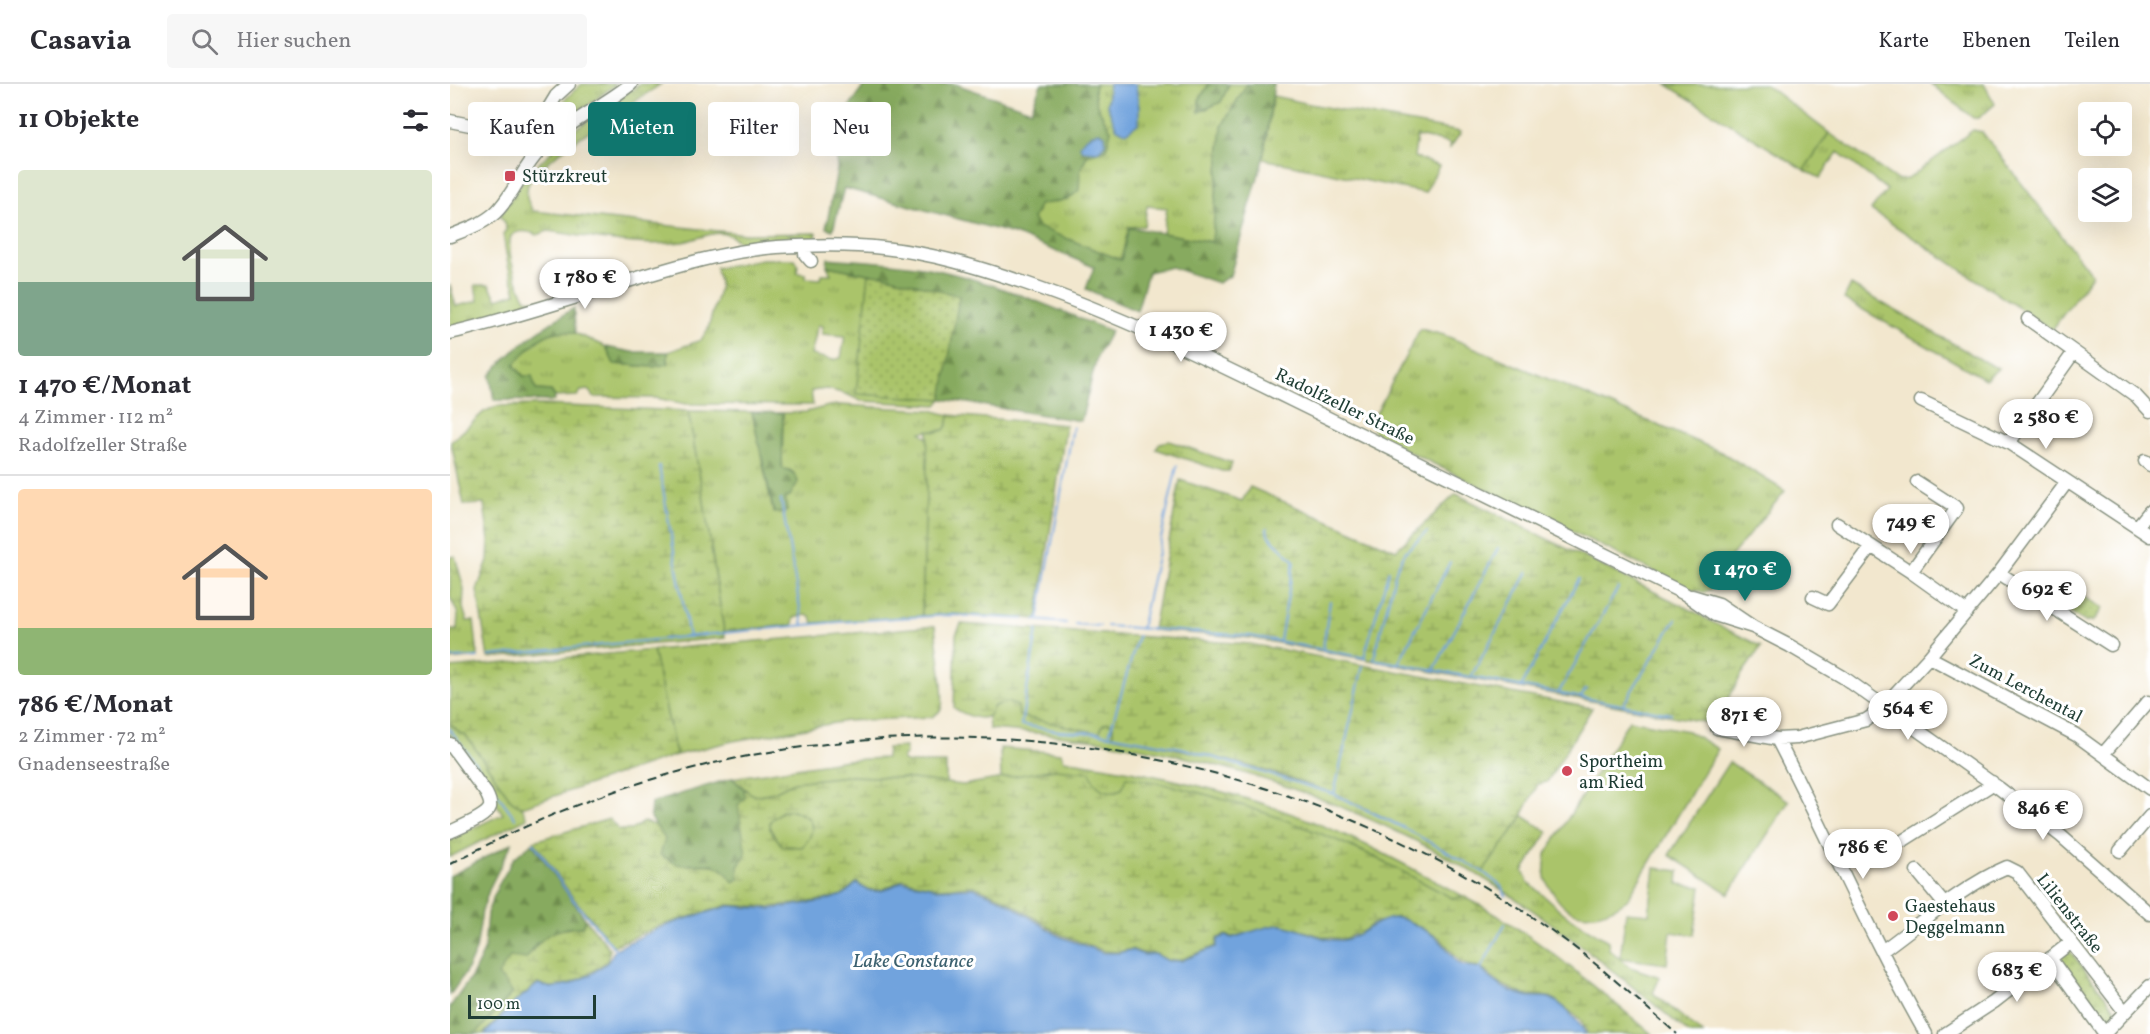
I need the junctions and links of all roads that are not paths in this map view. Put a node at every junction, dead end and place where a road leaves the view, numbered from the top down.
1 (568, 84) edge
2 (631, 84) edge
3 (450, 122) edge
4 (450, 236) edge
5 (804, 246) junction
6 (811, 261) dead end
7 (2028, 319) dead end
8 (450, 333) edge
9 (2074, 352) junction
10 (1921, 401) dead end
11 (2150, 411) edge
12 (2009, 443) junction
13 (1917, 482) dead end
14 (2067, 482) junction
15 (2150, 511) edge
16 (1837, 524) dead end
17 (2137, 527) junction
18 (2150, 536) edge
19 (1871, 547) junction
20 (1911, 572) junction
21 (1999, 573) junction
22 (1813, 597) dead end
23 (1967, 612) junction
24 (2111, 645) dead end
25 (1929, 657) junction
26 (2148, 702) dead end
27 (1884, 706) junction
28 (1717, 728) dead end
29 (1777, 739) junction
30 (450, 744) edge
31 (2104, 753) junction
32 (1992, 782) junction
33 (2150, 789) edge
34 (2150, 816) edge
35 (450, 832) edge
36 (1904, 840) dead end
37 (2120, 851) dead end
38 (1917, 871) dead end
39 (1945, 905) junction
40 (2150, 914) edge
41 (2070, 943) junction
42 (1882, 951) junction
43 (2050, 958) junction
44 (2150, 986) edge
45 (2125, 1012) junction
46 (1926, 1034) edge
47 (1945, 1034) edge
48 (2104, 1034) edge

1 - 3 street
2 - 4 street
5 - 6 street
5 - 8 street, Radolfzeller Straße
5 - 27 street, Radolfzeller Straße
7 - 9 street
9 - 11 street
9 - 12 street
10 - 12 street
12 - 14 street
13 - 20 street
14 - 17 street
14 - 21 street
15 - 17 street
16 - 19 street
17 - 18 street
19 - 20 street
19 - 22 street
20 - 23 street
21 - 23 street
21 - 24 street
23 - 25 street
25 - 27 street
25 - 31 street, Zum Lerchental
26 - 31 street
27 - 29 street
27 - 32 street, Radolfzeller Straße
28 - 29 street
29 - 42 street
30 - 35 street
31 - 33 street, Zum Lerchental
32 - 36 street
32 - 40 street, Radolfzeller Straße
34 - 37 street
38 - 39 street
39 - 41 street, Lilienstraße
39 - 42 street, Lilienstraße
41 - 43 street
41 - 45 street, Lilienstraße
42 - 46 street
43 - 47 street
43 - 48 street
44 - 45 street
45 - 48 street

